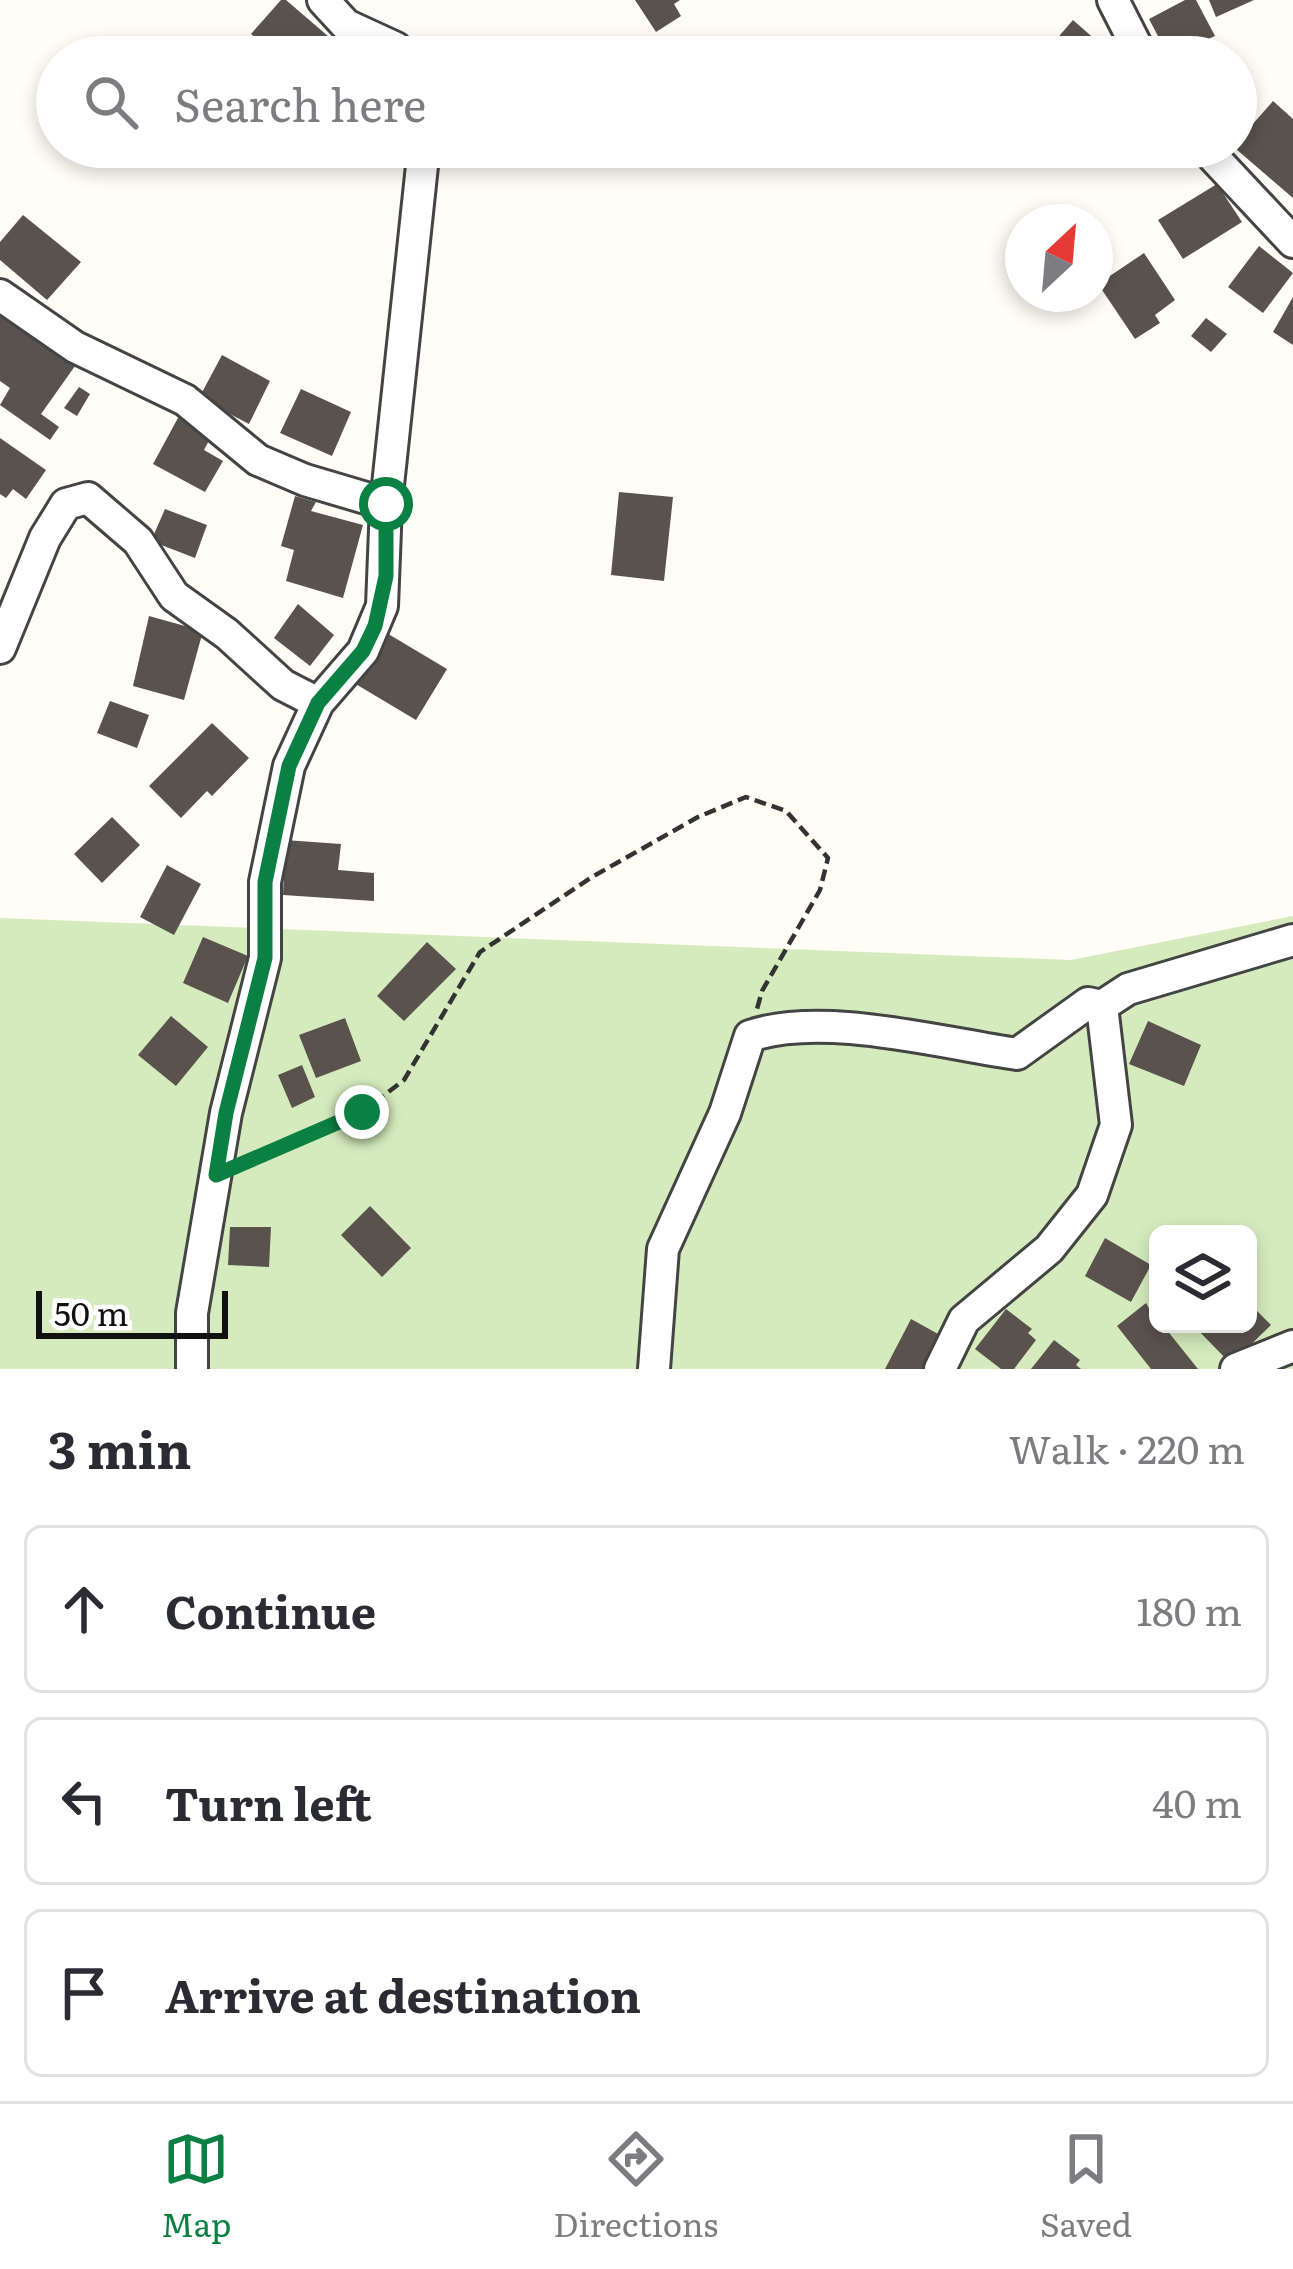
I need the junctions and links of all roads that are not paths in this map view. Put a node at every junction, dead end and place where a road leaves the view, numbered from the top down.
1 (323, 0) edge
2 (1113, 0) edge
3 (369, 36) edge
4 (1131, 36) edge
5 (422, 168) edge
6 (1224, 168) edge
7 (1293, 242) edge
8 (0, 295) edge
9 (386, 504) junction
10 (0, 648) edge
11 (318, 703) junction
12 (1293, 940) edge
13 (1102, 1006) junction
14 (1293, 1346) edge
15 (192, 1369) edge
16 (654, 1369) edge
17 (940, 1369) edge
18 (1236, 1369) edge

1 - 3 street
2 - 4 street
5 - 9 street
6 - 7 street
8 - 9 street
9 - 11 street
10 - 11 street
11 - 15 street
12 - 13 street
13 - 16 street
13 - 17 street
14 - 18 street

